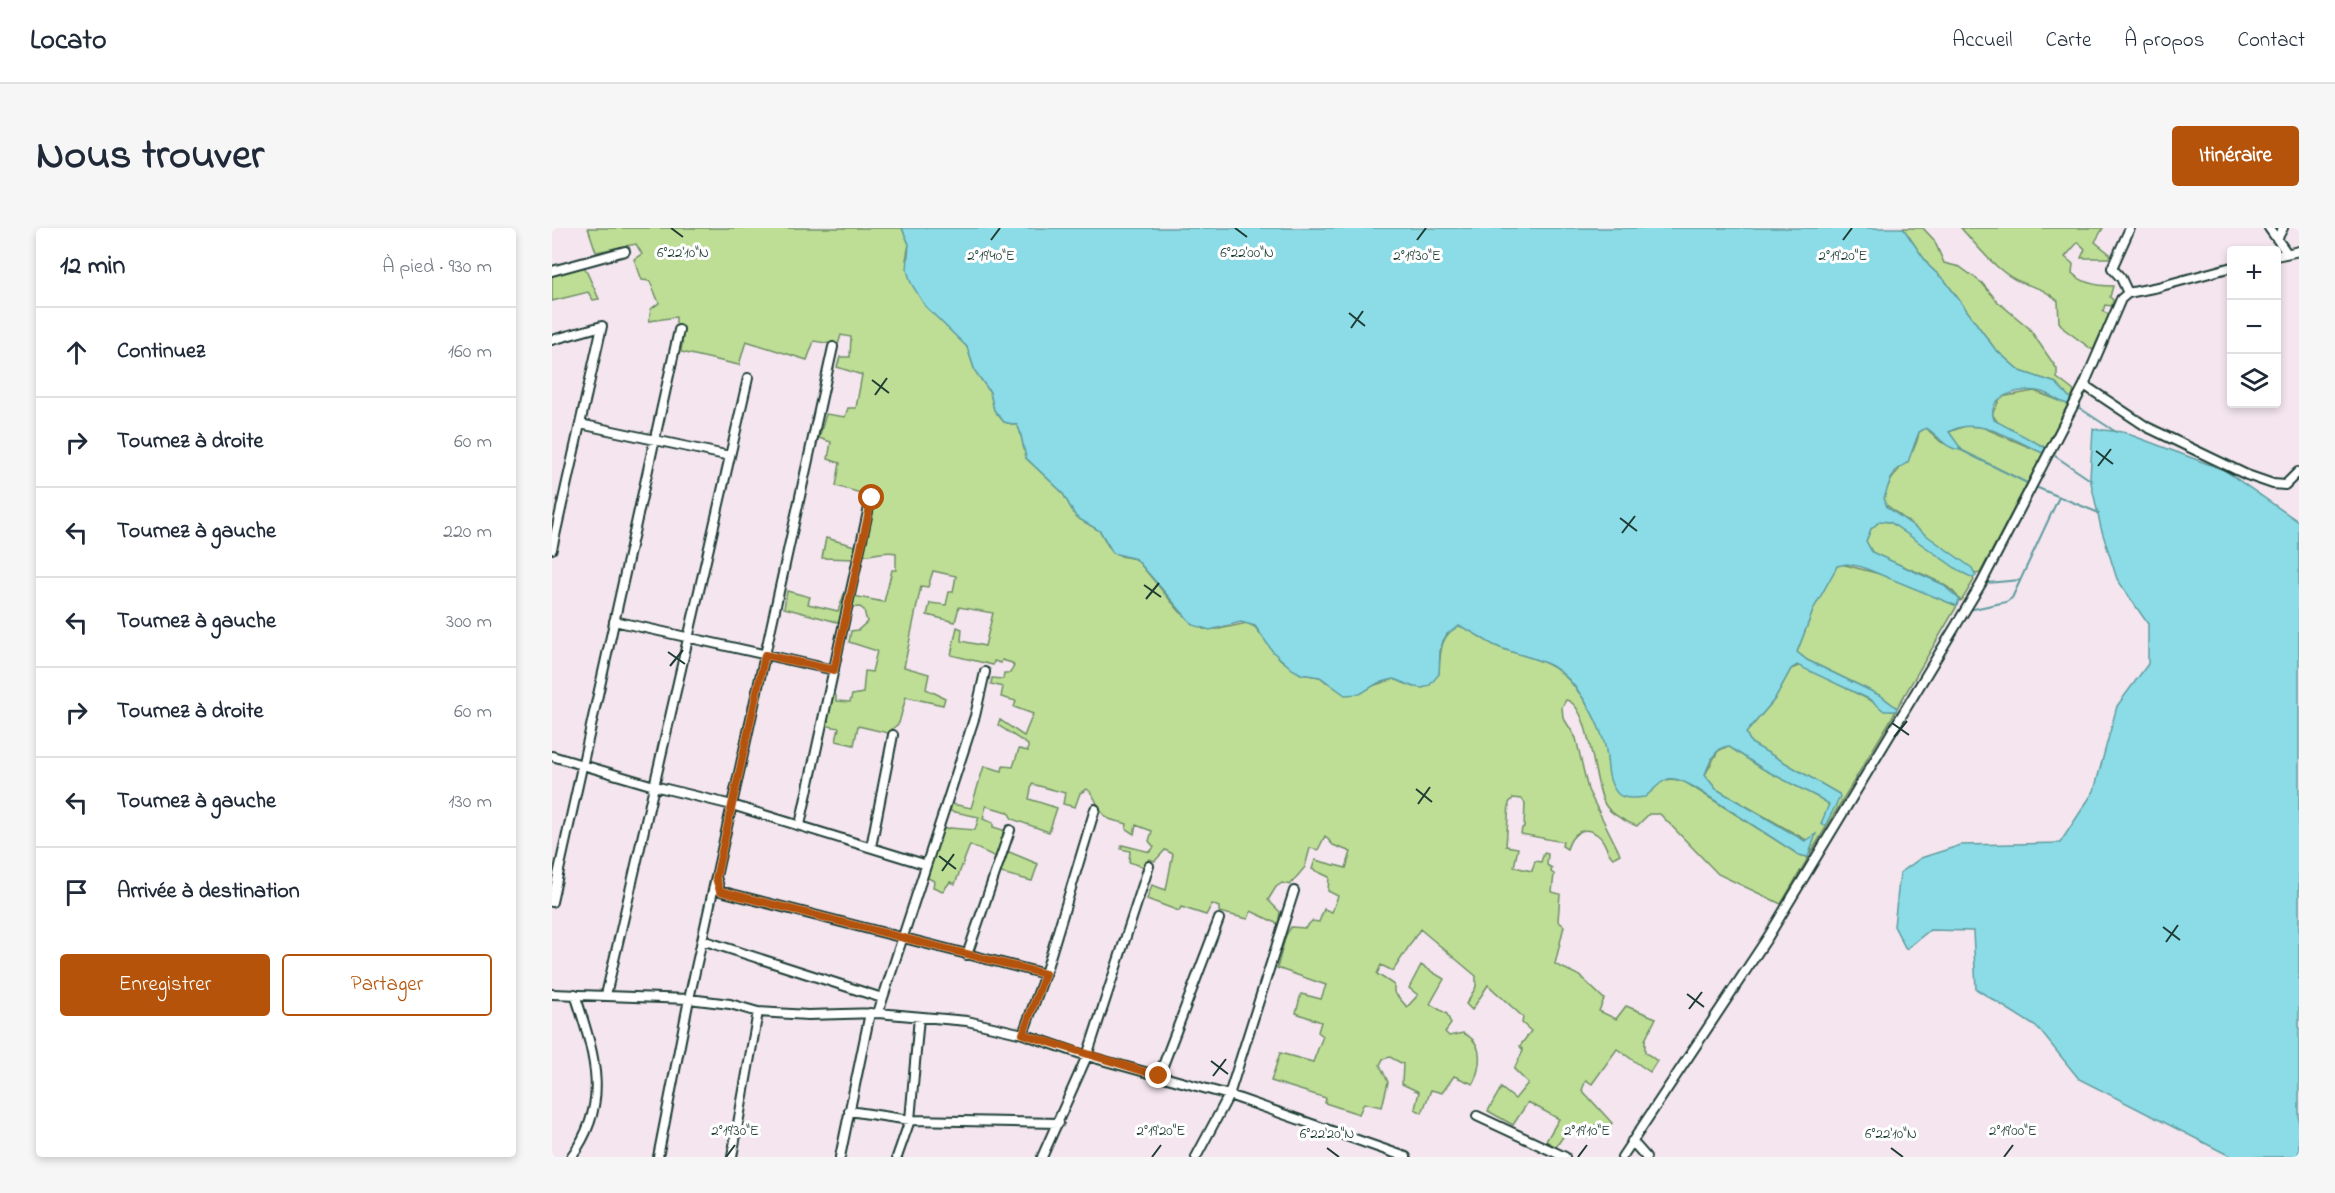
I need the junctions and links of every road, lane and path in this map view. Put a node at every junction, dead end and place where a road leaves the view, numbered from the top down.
1 (2130, 228) edge
2 (2269, 228) edge
3 (2283, 228) edge
4 (2277, 239) junction
5 (625, 251) dead end
6 (2299, 251) edge
7 (2287, 253) junction
8 (2281, 255) edge
9 (2227, 268) edge
10 (552, 271) edge
11 (2127, 293) junction
12 (679, 330) dead end
13 (552, 340) edge
14 (833, 347) dead end
15 (748, 378) dead end
16 (2084, 385) junction
17 (580, 423) junction
18 (654, 440) junction
19 (730, 456) junction
20 (2298, 472) edge
21 (872, 498) dead end
22 (552, 549) edge
23 (614, 621) junction
24 (688, 638) junction
25 (765, 655) junction
26 (834, 670) junction
27 (985, 672) dead end
28 (894, 735) dead end
29 (552, 756) edge
30 (583, 764) junction
31 (654, 786) junction
32 (732, 805) junction
33 (1095, 809) dead end
34 (800, 825) junction
35 (1010, 830) dead end
36 (871, 847) junction
37 (924, 864) junction
38 (1149, 866) dead end
39 (716, 878) junction
40 (1294, 891) dead end
41 (552, 902) edge
42 (1219, 919) dead end
43 (901, 939) junction
44 (702, 940) junction
45 (967, 956) junction
46 (1045, 974) junction
47 (552, 994) edge
48 (575, 994) junction
49 (606, 995) junction
50 (882, 998) junction
51 (689, 999) junction
52 (758, 1012) junction
53 (874, 1013) junction
54 (919, 1017) junction
55 (1023, 1034) junction
56 (1087, 1056) junction
57 (1159, 1076) junction
58 (1230, 1095) junction
59 (849, 1111) junction
60 (1477, 1116) dead end
61 (910, 1120) junction
62 (1059, 1123) junction
63 (1632, 1141) junction
64 (571, 1157) edge
65 (658, 1157) edge
66 (732, 1157) edge
67 (840, 1157) edge
68 (897, 1157) edge
69 (1042, 1157) edge
70 (1196, 1157) edge
71 (1406, 1157) edge
72 (1565, 1157) edge
73 (1622, 1157) edge
74 (1646, 1157) edge

1 - 11 street
2 - 4 street
3 - 4 street
4 - 7 street
5 - 10 street
6 - 7 street
7 - 8 street
9 - 11 street
11 - 16 street
12 - 18 street
13 - 17 street
14 - 25 street
15 - 19 street
16 - 20 street
16 - 63 street
17 - 18 street
17 - 22 street
18 - 19 street
18 - 23 street
19 - 24 street
21 - 26 street
23 - 24 street
23 - 30 street
24 - 25 street
24 - 31 street
25 - 26 street
25 - 32 street
26 - 34 street
27 - 37 street
28 - 36 street
29 - 30 street
30 - 31 street
30 - 41 street
31 - 32 street
31 - 49 street
32 - 34 street
32 - 39 street
33 - 46 street
34 - 36 street
35 - 45 street
36 - 37 street
37 - 43 street
38 - 56 street
39 - 43 street
39 - 44 street
40 - 58 street
42 - 57 street
43 - 45 street
43 - 50 street
44 - 50 street
44 - 51 street
45 - 46 street
46 - 55 street
47 - 48 street
48 - 49 street
48 - 64 street
49 - 51 street
50 - 53 street
51 - 52 street
51 - 65 street
52 - 53 street
52 - 66 street
53 - 54 street
53 - 59 street
54 - 55 street
54 - 61 street
55 - 56 street
56 - 57 street
56 - 62 street
57 - 58 street
58 - 70 street
58 - 71 street
59 - 61 street
59 - 67 street
60 - 72 street
61 - 62 street
61 - 68 street
62 - 69 street
63 - 73 street
63 - 74 street

